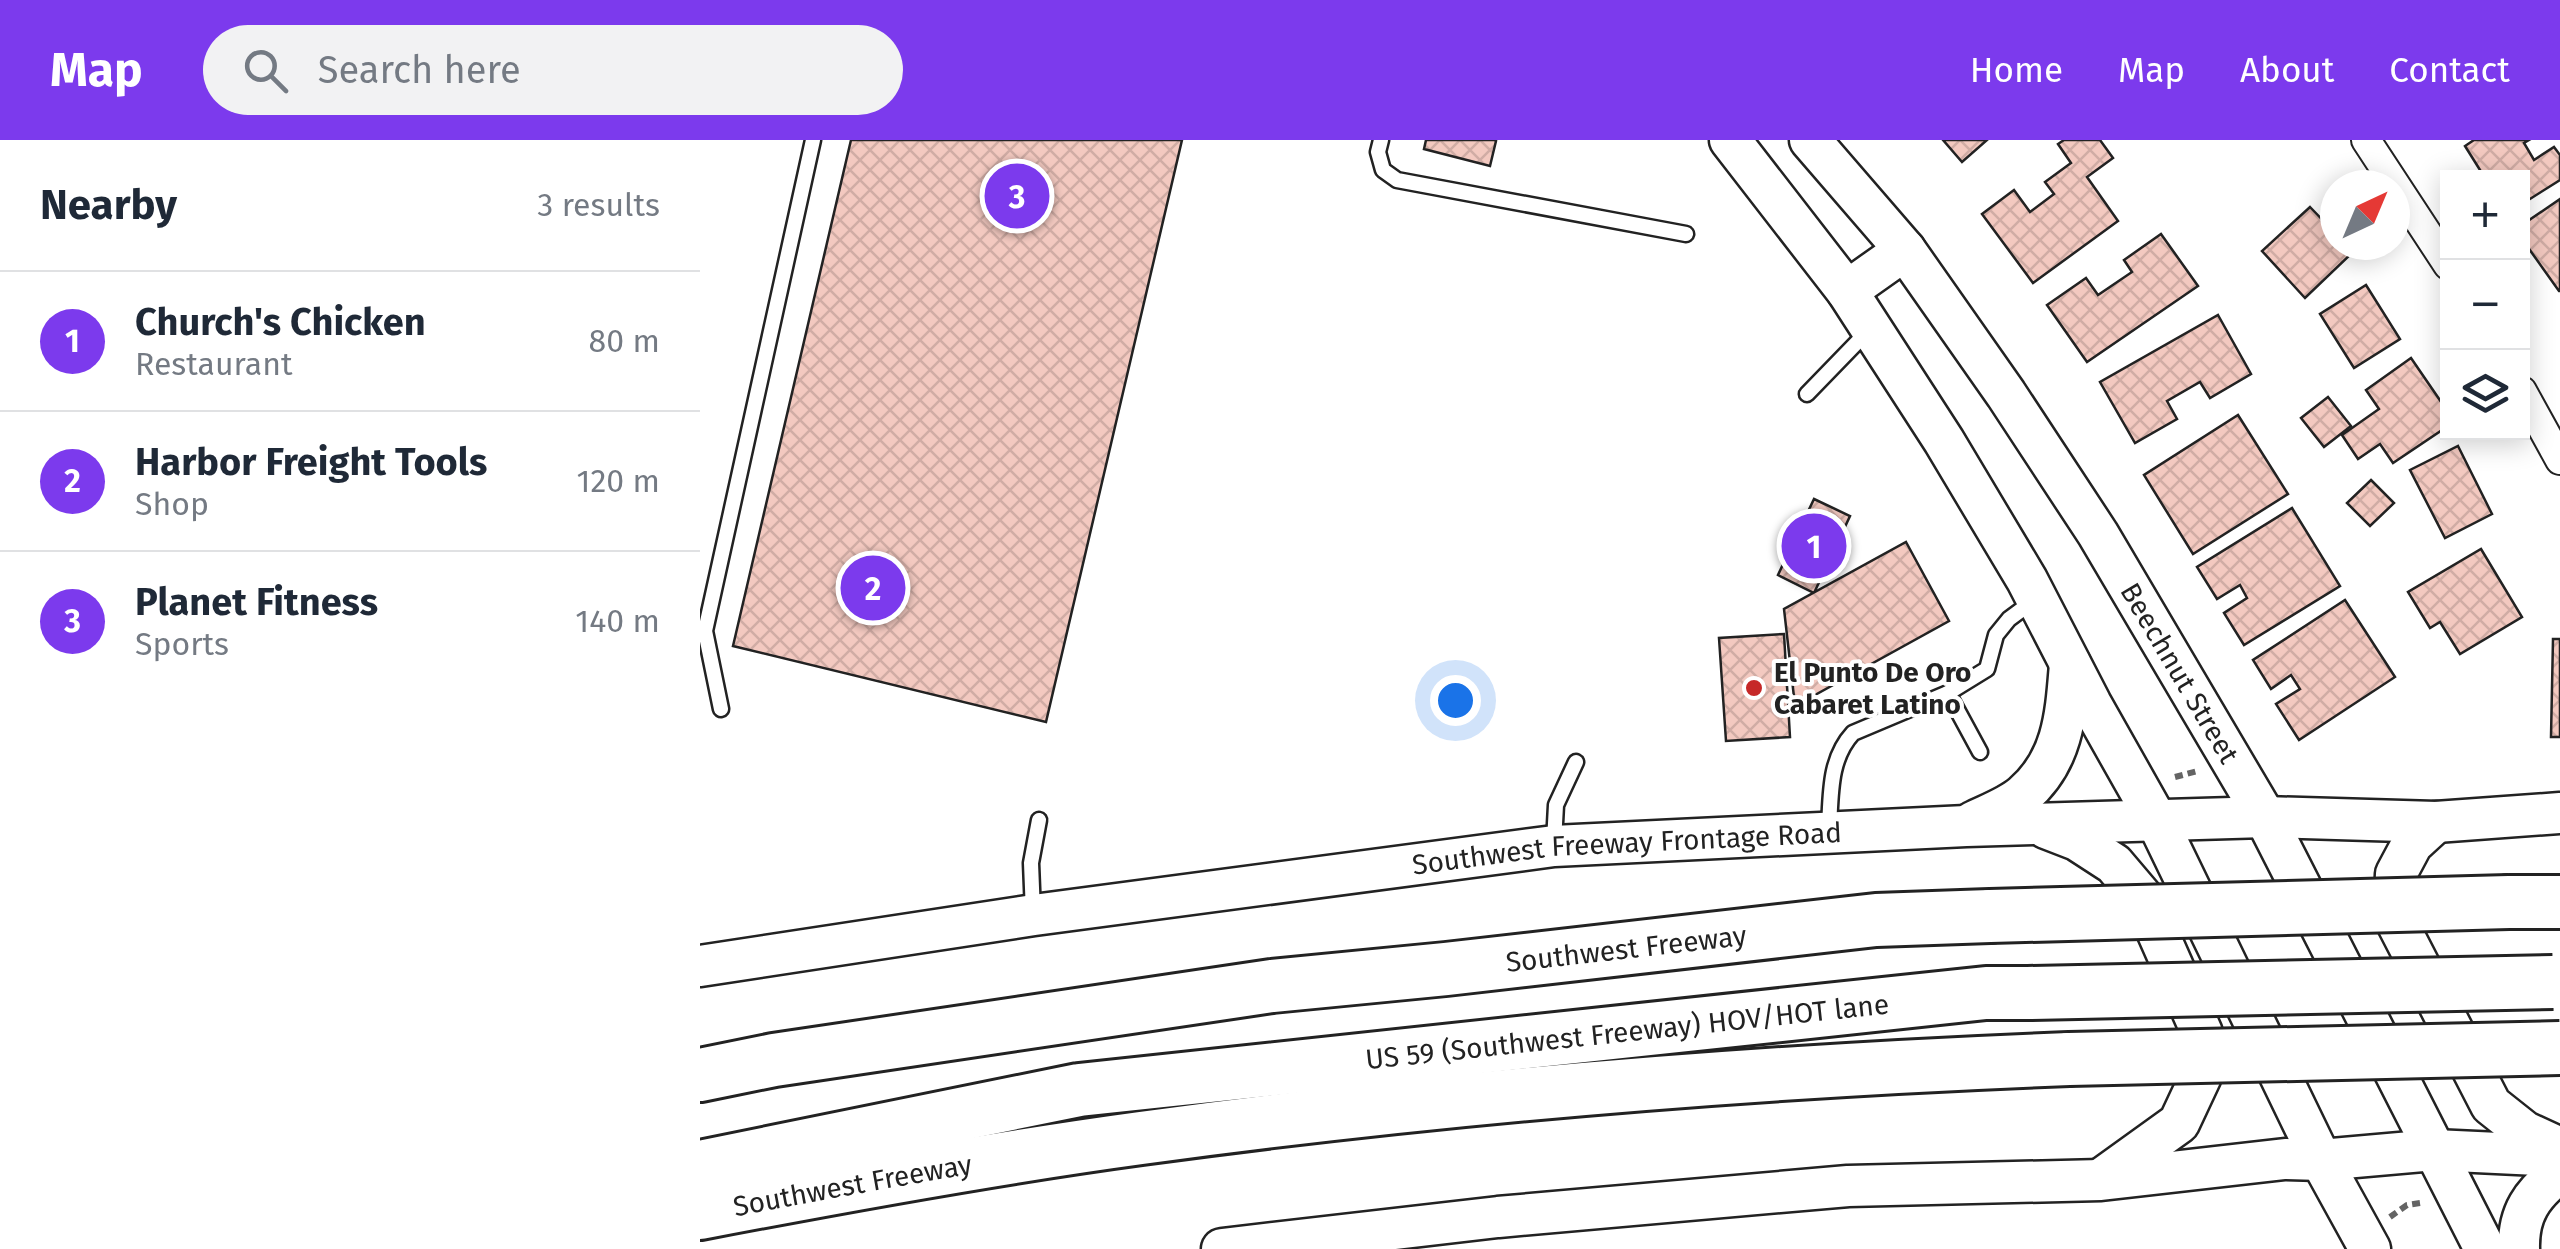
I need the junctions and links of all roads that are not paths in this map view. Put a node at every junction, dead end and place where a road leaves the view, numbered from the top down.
1 (813, 140) edge
2 (1381, 140) edge
3 (1730, 140) edge
4 (1810, 140) edge
5 (2366, 140) edge
6 (1686, 234) dead end
7 (1905, 250) junction
8 (2445, 260) edge
9 (1847, 292) junction
10 (1870, 328) junction
11 (1807, 394) dead end
12 (2530, 406) edge
13 (2560, 460) edge
14 (2036, 598) junction
15 (2070, 664) junction
16 (1948, 693) junction
17 (722, 709) dead end
18 (1980, 752) dead end
19 (1576, 762) dead end
20 (2560, 813) edge
21 (2266, 817) junction
22 (1039, 820) dead end
23 (2157, 821) junction
24 (2436, 822) junction
25 (2037, 825) junction
26 (1966, 826) junction
27 (1828, 832) junction
28 (1554, 846) junction
29 (2535, 902) edge
30 (1034, 914) junction
31 (700, 966) edge
32 (2557, 982) edge
33 (2560, 1048) edge
34 (700, 1075) edge
35 (2560, 1148) edge
36 (2434, 1150) junction
37 (2560, 1156) edge
38 (2321, 1160) junction
39 (700, 1167) edge
40 (2560, 1172) edge
41 (2101, 1180) junction
42 (700, 1213) edge
43 (2378, 1233) edge
44 (1248, 1248) edge
45 (2485, 1249) edge
46 (2519, 1249) edge

1 - 17 lane
2 - 6 lane
3 - 9 main road
4 - 7 main road, Beechnut Street
5 - 8 street
7 - 9 main road
7 - 21 main road, Beechnut Street
9 - 10 main road
10 - 11 lane
10 - 14 main road
12 - 13 street
14 - 15 main road
14 - 16 lane
15 - 23 main road
15 - 26 main road
16 - 18 lane
16 - 27 lane
19 - 28 lane
20 - 24 main road, Southwest Freeway Frontage Road
21 - 23 main road, Southwest Freeway Frontage Road
21 - 24 main road, Southwest Freeway Frontage Road
21 - 36 main road, Beechnut Street
22 - 30 lane
23 - 25 main road, Southwest Freeway Frontage Road
23 - 38 main road
24 - 35 main road
25 - 26 main road, Southwest Freeway Frontage Road
25 - 41 main road
26 - 27 main road, Southwest Freeway Frontage Road
27 - 28 main road, Southwest Freeway Frontage Road
28 - 30 main road, Southwest Freeway Frontage Road
29 - 34 highway, Southwest Freeway, bridge
30 - 31 main road, Southwest Freeway Frontage Road
32 - 39 highway, US 59 (Southwest Freeway) HOV/HOT lane, bridge
33 - 42 highway, Southwest Freeway, bridge
36 - 37 main road
36 - 38 main road
36 - 45 main road, Beechnut Street
38 - 41 main road
38 - 43 main road
40 - 46 main road
41 - 44 main road

